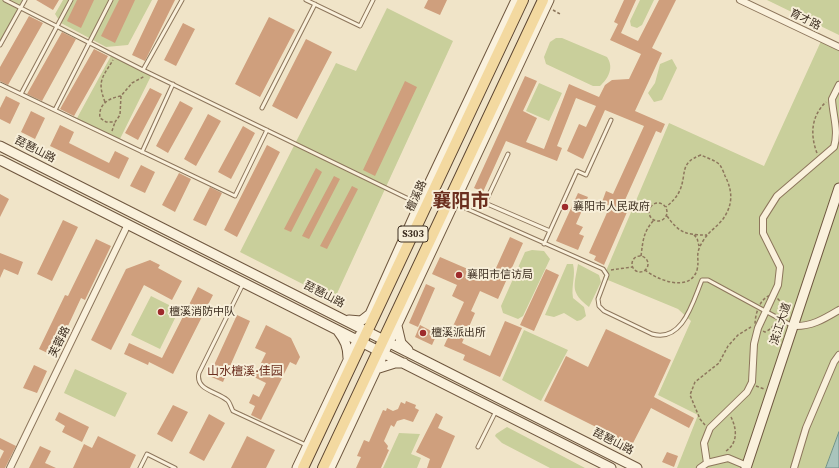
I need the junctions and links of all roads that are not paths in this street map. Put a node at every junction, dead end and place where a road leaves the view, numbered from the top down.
1 (5, 0) edge
2 (24, 0) edge
3 (71, 0) edge
4 (111, 0) edge
5 (182, 0) edge
6 (306, 0) edge
7 (373, 0) edge
8 (516, 0) edge
9 (523, 0) edge
10 (543, 0) edge
11 (549, 0) edge
12 (744, 1) edge
13 (315, 4) junction
14 (20, 9) junction
15 (56, 27) junction
16 (89, 43) junction
17 (0, 45) edge
18 (839, 47) edge
19 (144, 70) junction
20 (0, 84) edge
21 (173, 84) junction
22 (839, 85) edge
23 (21, 94) junction
24 (262, 108) dead end
25 (55, 110) junction
26 (611, 120) dead end
27 (267, 130) junction
28 (0, 146) edge
29 (142, 152) junction
30 (508, 154) dead end
31 (0, 160) edge
32 (839, 188) edge
33 (451, 202) junction
34 (422, 206) junction
35 (128, 224) junction
36 (550, 231) junction
37 (544, 244) junction
38 (244, 282) junction
39 (839, 310) edge
40 (767, 312) junction
41 (370, 314) junction
42 (343, 318) junction
43 (397, 326) junction
44 (793, 326) junction
45 (336, 329) junction
46 (365, 330) junction
47 (386, 340) junction
48 (360, 341) junction
49 (381, 352) junction
50 (410, 352) junction
51 (839, 355) edge
52 (348, 359) junction
53 (406, 363) junction
54 (376, 370) junction
55 (496, 409) junction
56 (307, 446) junction
57 (478, 447) dead end
58 (707, 463) junction
59 (746, 467) edge
60 (10, 468) edge
61 (140, 468) edge
62 (175, 468) edge
63 (297, 468) edge
64 (302, 468) edge
65 (323, 468) edge
66 (330, 468) edge
67 (612, 468) edge
68 (637, 468) edge
69 (700, 468) edge
70 (794, 468) edge

1 - 14 lane
2 - 14 lane
3 - 15 lane
4 - 16 lane
5 - 19 lane
6 - 13 lane
7 - 13 lane
8 - 34 street
9 - 34 main road, 檀溪路 / S303
10 - 33 main road, S303
11 - 33 street
12 - 18 street, 育才路
13 - 24 lane
14 - 15 lane
14 - 17 lane
15 - 16 lane
15 - 23 lane
16 - 19 lane
16 - 25 lane
19 - 21 lane
20 - 23 lane
21 - 27 lane
21 - 29 lane
22 - 40 street
23 - 25 lane
25 - 29 lane
26 - 36 lane
27 - 29 lane
27 - 34 lane
28 - 42 street, 琵琶山路
30 - 36 lane
31 - 35 street
32 - 44 street, 滨江大道
33 - 37 lane
33 - 43 street
33 - 47 main road, S303
34 - 41 street
34 - 46 main road, 檀溪路 / S303
35 - 38 street
35 - 60 street, 芙蓉路
36 - 37 lane
37 - 40 lane
38 - 45 street
38 - 56 lane
39 - 44 street
40 - 44 lane
40 - 58 street
41 - 42 street
41 - 46 street
42 - 46 street, 琵琶山路
43 - 47 street
43 - 50 street
44 - 59 street, 滨江大道
45 - 48 street
45 - 52 street
46 - 47 street, 琵琶山路
46 - 48 main road, 檀溪路 / S303
47 - 49 main road, S303
47 - 50 street, 琵琶山路
48 - 49 street
48 - 52 street
48 - 64 main road, 檀溪路 / S303
49 - 53 street
49 - 54 street
49 - 65 main road, S303
50 - 68 street, 琵琶山路
51 - 70 street
52 - 56 street
53 - 54 street
53 - 55 street
54 - 66 street
55 - 57 lane
55 - 67 street
56 - 63 street
58 - 59 street
58 - 69 street
61 - 62 lane

